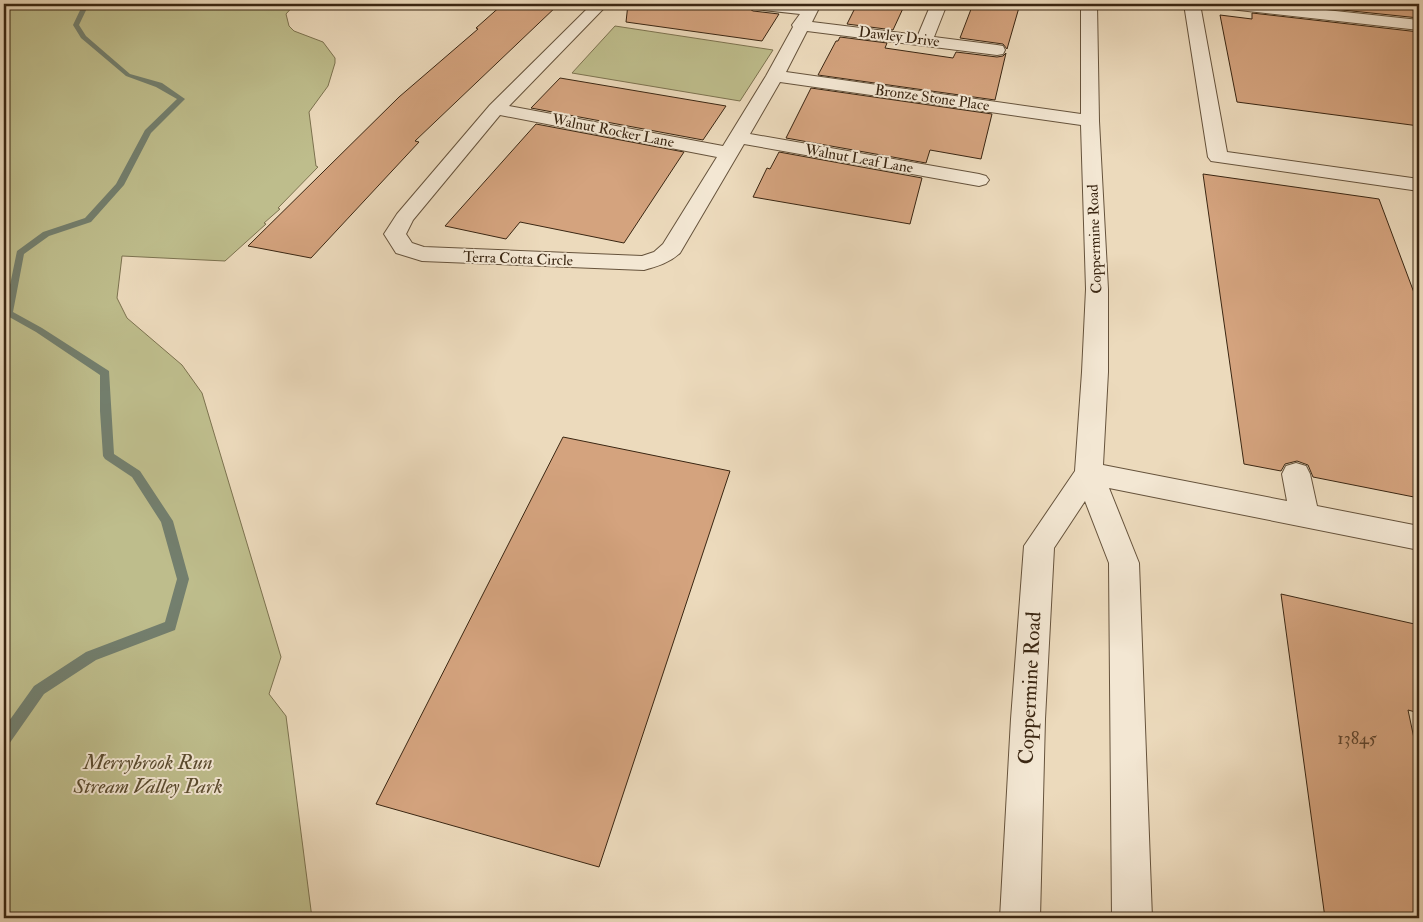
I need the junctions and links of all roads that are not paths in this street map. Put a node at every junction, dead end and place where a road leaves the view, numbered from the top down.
1 (600, 4) edge
2 (754, 4) edge
3 (939, 4) edge
4 (1090, 4) edge
5 (1192, 4) edge
6 (1230, 4) edge
7 (807, 13) edge
8 (1419, 25) edge
9 (924, 41) junction
10 (997, 50) dead end
11 (775, 76) junction
12 (496, 109) junction
13 (1090, 121) junction
14 (734, 146) junction
15 (979, 180) dead end
16 (1419, 185) edge
17 (1089, 473) junction
18 (1296, 474) dead end
19 (1305, 516) junction
20 (1419, 538) edge
21 (1020, 918) edge
22 (1132, 918) edge

1 - 12 street, Terra Cotta Circle
2 - 7 street, Dawley Drive
3 - 9 street
4 - 13 street, Coppermine Road
5 - 16 street
6 - 8 street
7 - 9 street, Dawley Drive
7 - 11 street, Terra Cotta Circle
9 - 10 street, Dawley Drive
11 - 13 street, Bronze Stone Place
11 - 14 street, Terra Cotta Circle
12 - 14 street, Walnut Rocker Lane
12 - 14 street, Terra Cotta Circle
13 - 17 street, Coppermine Road
14 - 15 street, Walnut Leaf Lane
17 - 19 street
17 - 21 street, Coppermine Road
17 - 22 street, Coppermine Road
18 - 19 street
19 - 20 street

